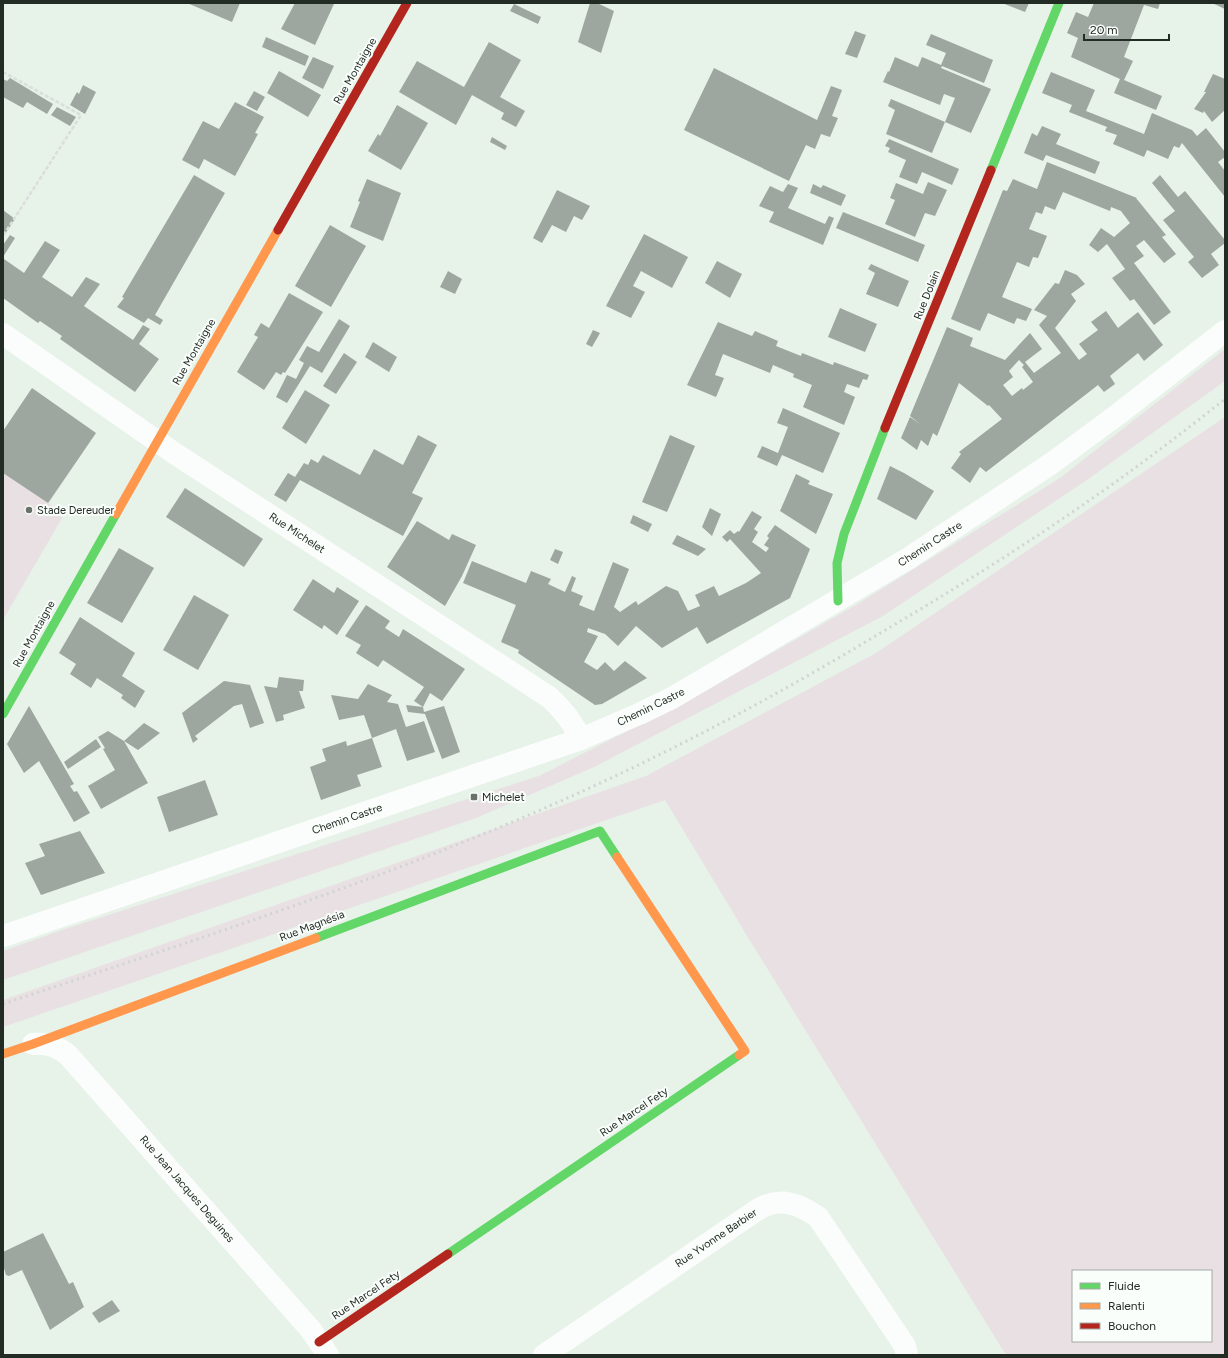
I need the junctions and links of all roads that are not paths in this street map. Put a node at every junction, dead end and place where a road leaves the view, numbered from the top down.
1 (407, 3) edge
2 (1059, 3) edge
3 (1225, 331) edge
4 (3, 334) edge
5 (157, 442) junction
6 (838, 601) junction
7 (3, 714) edge
8 (581, 739) junction
9 (600, 831) joint
10 (3, 936) edge
11 (33, 1044) junction
12 (3, 1054) edge
13 (323, 1348) edge
14 (544, 1355) edge
15 (907, 1355) edge

1 - 5 street, Rue Montaigne
2 - 6 street, Rue Dolain
3 - 6 street, Chemin Castre
4 - 5 street, Rue Michelet
5 - 7 street, Rue Montaigne
5 - 8 street, Rue Michelet
6 - 8 street, Chemin Castre
8 - 10 street, Chemin Castre
9 - 11 street, Rue Magnésia
9 - 13 street, Rue Marcel Fety
11 - 12 street, Rue Magnésia
11 - 13 street, Rue Jean Jacques Deguines
14 - 15 street, Rue Yvonne Barbier

